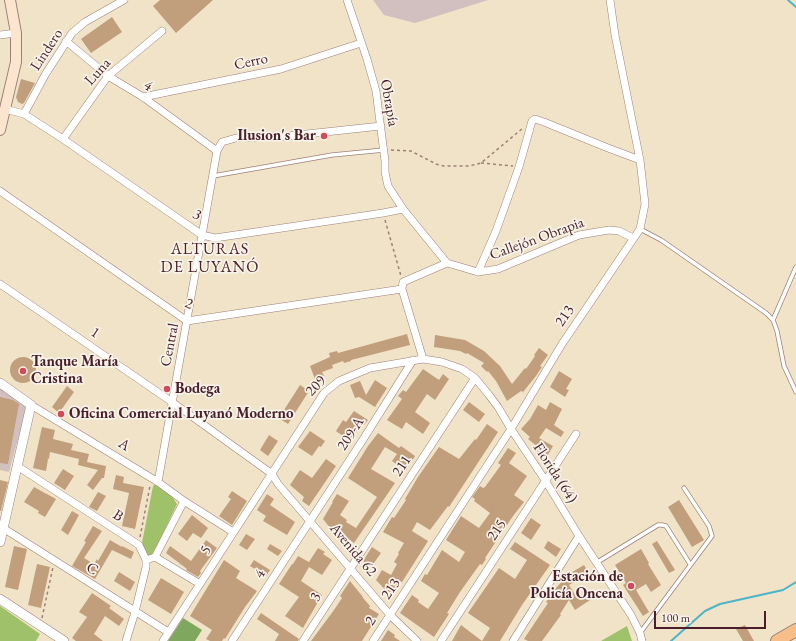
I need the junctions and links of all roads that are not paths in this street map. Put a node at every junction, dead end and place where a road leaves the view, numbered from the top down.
1 (10, 0) edge
2 (124, 0) edge
3 (346, 0) edge
4 (610, 0) edge
5 (162, 31) dead end
6 (16, 32) junction
7 (0, 35) edge
8 (66, 41) junction
9 (361, 43) junction
10 (108, 76) junction
11 (143, 97) junction
12 (5, 109) junction
13 (24, 114) junction
14 (381, 126) junction
15 (0, 127) edge
16 (63, 139) junction
17 (384, 150) junction
18 (217, 151) junction
19 (640, 160) junction
20 (213, 176) junction
21 (0, 191) edge
22 (403, 209) junction
23 (640, 229) junction
24 (202, 235) junction
25 (633, 238) junction
26 (447, 263) junction
27 (796, 267) edge
28 (478, 272) junction
29 (0, 284) edge
30 (403, 285) junction
31 (772, 320) junction
32 (187, 321) junction
33 (413, 360) junction
34 (423, 360) junction
35 (474, 378) junction
36 (0, 383) edge
37 (796, 392) edge
38 (172, 402) junction
39 (31, 404) junction
40 (511, 430) junction
41 (576, 434) dead end
42 (17, 466) junction
43 (272, 474) junction
44 (154, 480) junction
45 (545, 480) junction
46 (684, 488) dead end
47 (184, 501) junction
48 (310, 521) junction
49 (3, 528) junction
50 (233, 532) junction
51 (579, 536) junction
52 (0, 542) edge
53 (155, 557) junction
54 (146, 560) junction
55 (596, 563) junction
56 (690, 564) junction
57 (351, 568) junction
58 (200, 584) junction
59 (0, 599) edge
60 (135, 612) junction
61 (390, 615) junction
62 (796, 630) edge
63 (168, 632) junction
64 (640, 633) junction
65 (64, 641) edge
66 (126, 641) edge
67 (162, 641) edge
68 (232, 641) edge
69 (303, 641) edge
70 (373, 641) edge
71 (417, 641) edge
72 (441, 641) edge
73 (513, 641) edge
74 (642, 641) edge
75 (777, 641) edge

1 - 6 main road
2 - 8 street, Lindero
3 - 9 street, Obrapía
4 - 19 street, 213
5 - 10 street, Luna
6 - 7 street
6 - 12 main road
8 - 10 street, 4
8 - 13 street, Lindero
9 - 11 street, Cerro
9 - 14 street, Obrapía
10 - 11 street, 4
10 - 16 street, Luna
11 - 18 street, 4
12 - 13 street, 3
12 - 15 main road
13 - 16 street, 3
14 - 17 street, Obrapía
14 - 18 street, Central
16 - 24 street, 3
17 - 20 lane
17 - 22 street, Obrapía
18 - 20 street, Central
19 - 23 street, 213
19 - 28 street
20 - 24 street, Central
21 - 32 street, 2
22 - 24 street, 3
22 - 26 street
23 - 25 street, 213
23 - 31 lane
24 - 32 street, Central
25 - 28 street, Callejón Obrapia
25 - 40 street, 213
26 - 28 street, Callejón Obrapia
26 - 30 street, 2
27 - 31 lane
29 - 38 street, 1
30 - 32 street, 2
30 - 34 street
31 - 37 lane
32 - 38 street, Central
33 - 34 street, Florida (64)
33 - 43 street, 209
33 - 48 street, 209-A
34 - 35 street, Florida (64)
35 - 40 street, Florida (64)
35 - 57 street, 211
36 - 39 street, A
38 - 43 street, 1
38 - 44 street, Central
39 - 42 street
39 - 44 street, A
40 - 45 street, Florida (64)
40 - 61 street, 213
41 - 45 street, 215
42 - 49 street
42 - 54 street, B
43 - 48 street, Avenida 62
43 - 50 street, 5
44 - 47 street, A
45 - 51 street, Florida (64)
45 - 72 street, 215
46 - 56 lane
47 - 50 street, A
47 - 53 street
48 - 57 street, Avenida 62
48 - 68 street, 4
49 - 52 street
49 - 60 street, C
50 - 58 street, 5
51 - 55 street, Florida (64)
51 - 73 street
53 - 54 street
53 - 58 street
54 - 60 street
55 - 56 lane
55 - 64 street, Florida (64)
56 - 64 lane
57 - 61 street, Avenida 62
57 - 69 street, 3
58 - 63 street, 5
59 - 65 street
60 - 63 street, C
60 - 66 street
61 - 70 street, 2
61 - 71 street, Avenida 62
62 - 75 main road
63 - 67 street, 5
64 - 74 street, Florida (64)

